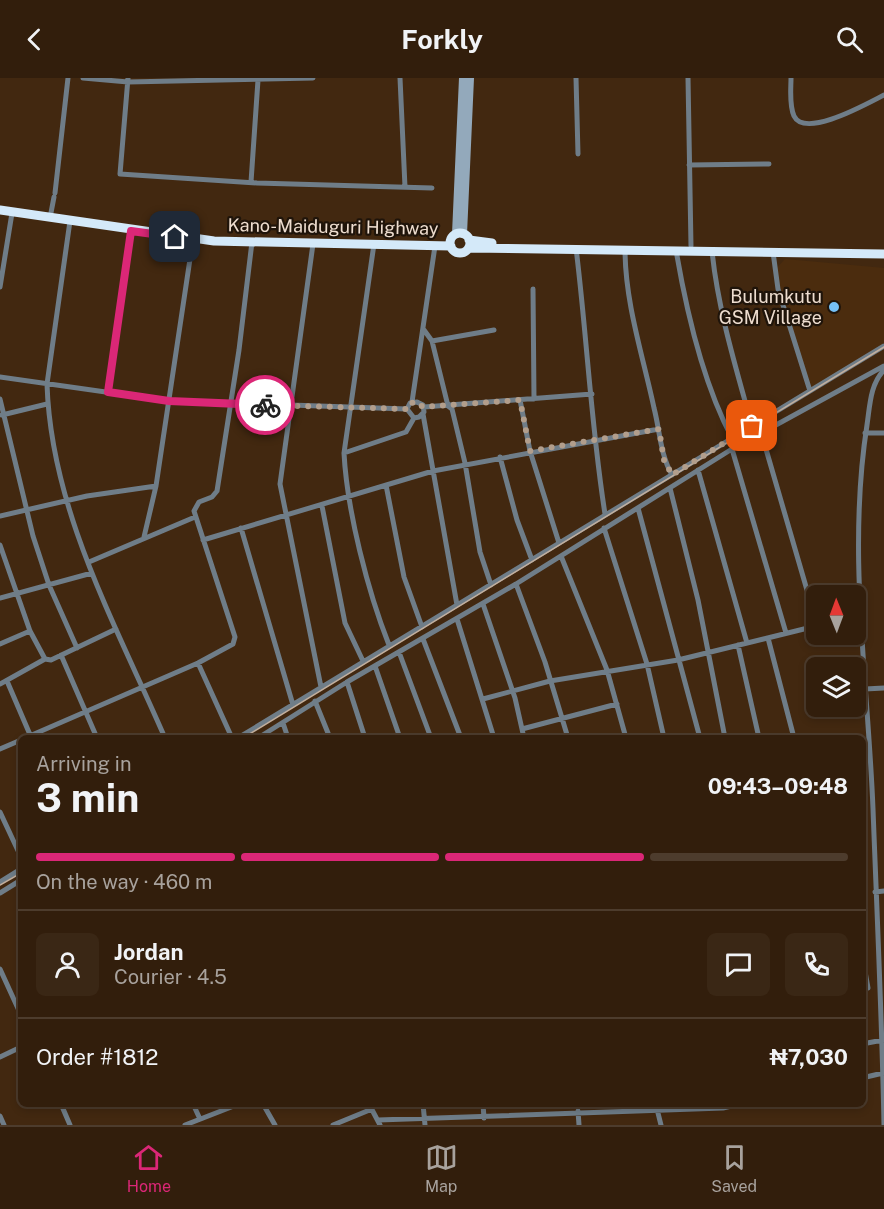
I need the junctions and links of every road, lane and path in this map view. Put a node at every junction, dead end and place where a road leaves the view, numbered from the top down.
1 (68, 78) edge
2 (83, 78) edge
3 (313, 78) edge
4 (400, 78) edge
5 (463, 78) edge
6 (470, 78) edge
7 (576, 78) edge
8 (688, 78) edge
9 (791, 78) edge
10 (258, 79) edge
11 (128, 80) edge
12 (884, 95) edge
13 (578, 154) dead end
14 (769, 164) dead end
15 (689, 165) junction
16 (251, 182) junction
17 (405, 187) junction
18 (432, 188) dead end
19 (0, 205) edge
20 (0, 210) edge
21 (12, 213) junction
22 (51, 216) junction
23 (70, 221) junction
24 (131, 231) junction
25 (193, 239) junction
26 (460, 240) junction
27 (252, 242) junction
28 (313, 244) junction
29 (374, 244) junction
30 (435, 246) junction
31 (605, 246) junction
32 (691, 246) junction
33 (576, 248) junction
34 (625, 249) junction
35 (884, 249) edge
36 (676, 250) junction
37 (712, 251) junction
38 (773, 252) junction
39 (884, 254) edge
40 (0, 287) edge
41 (533, 289) dead end
42 (424, 330) junction
43 (494, 330) dead end
44 (432, 341) junction
45 (884, 346) edge
46 (884, 368) edge
47 (0, 377) edge
48 (47, 384) junction
49 (810, 391) junction
50 (108, 392) junction
51 (592, 394) junction
52 (0, 399) edge
53 (534, 399) junction
54 (520, 400) junction
55 (169, 401) junction
56 (412, 402) junction
57 (47, 404) junction
58 (230, 404) junction
59 (291, 406) junction
60 (448, 406) junction
61 (351, 408) junction
62 (407, 409) junction
63 (423, 411) junction
64 (2, 416) edge
65 (414, 418) junction
66 (752, 426) junction
67 (659, 429) junction
68 (761, 432) junction
69 (866, 433) junction
70 (884, 433) edge
71 (732, 438) junction
72 (593, 441) junction
73 (732, 449) junction
74 (530, 451) junction
75 (344, 453) junction
76 (500, 457) junction
77 (465, 463) junction
78 (698, 470) junction
79 (433, 471) junction
80 (672, 475) junction
81 (386, 485) junction
82 (156, 486) junction
83 (670, 488) junction
84 (350, 497) junction
85 (65, 500) junction
86 (322, 506) junction
87 (638, 508) junction
88 (25, 510) junction
89 (605, 514) junction
90 (285, 515) junction
91 (0, 516) edge
92 (195, 517) junction
93 (242, 528) junction
94 (604, 528) junction
95 (144, 537) junction
96 (203, 540) junction
97 (559, 543) junction
98 (0, 545) edge
99 (561, 556) junction
100 (532, 560) junction
101 (89, 562) junction
102 (92, 573) junction
103 (516, 584) junction
104 (49, 585) junction
105 (491, 585) junction
106 (858, 585) edge
107 (806, 587) edge
108 (18, 594) junction
109 (0, 598) edge
110 (483, 604) junction
111 (457, 605) junction
112 (457, 619) junction
113 (422, 627) junction
114 (806, 628) edge
115 (116, 629) junction
116 (30, 631) junction
117 (786, 633) junction
118 (768, 638) junction
119 (423, 639) junction
120 (747, 643) junction
121 (0, 644) edge
122 (389, 645) junction
123 (738, 645) junction
124 (77, 648) junction
125 (399, 652) junction
126 (706, 652) junction
127 (61, 655) junction
128 (45, 659) junction
129 (678, 660) junction
130 (363, 661) junction
131 (198, 663) junction
132 (647, 664) junction
133 (375, 666) junction
134 (606, 670) junction
135 (7, 681) junction
136 (550, 681) junction
137 (346, 682) junction
138 (0, 684) edge
139 (143, 687) junction
140 (321, 687) junction
141 (884, 688) edge
142 (512, 689) junction
143 (866, 689) edge
144 (483, 699) junction
145 (315, 701) junction
146 (617, 704) junction
147 (293, 705) junction
148 (866, 709) edge
149 (85, 713) junction
150 (562, 719) junction
151 (283, 723) junction
152 (522, 729) junction
153 (28, 735) edge
154 (34, 735) edge
155 (96, 735) edge
156 (164, 735) edge
157 (231, 735) edge
158 (243, 735) edge
159 (263, 735) edge
160 (287, 735) edge
161 (329, 735) edge
162 (364, 735) edge
163 (399, 735) edge
164 (430, 735) edge
165 (460, 735) edge
166 (493, 735) edge
167 (524, 735) edge
168 (567, 735) edge
169 (624, 735) edge
170 (663, 735) edge
171 (699, 735) edge
172 (724, 735) edge
173 (758, 735) edge
174 (793, 735) edge
175 (18, 741) edge
176 (0, 749) edge
177 (0, 812) edge
178 (18, 851) edge
179 (18, 871) edge
180 (0, 882) edge
181 (18, 882) edge
182 (884, 891) edge
183 (875, 892) junction
184 (0, 893) edge
185 (881, 950) edge
186 (0, 969) edge
187 (878, 987) junction
188 (866, 988) edge
189 (18, 1008) edge
190 (883, 1040) edge
191 (866, 1043) edge
192 (18, 1048) edge
193 (0, 1057) edge
194 (883, 1073) edge
195 (866, 1077) edge
196 (884, 1081) edge
197 (62, 1107) edge
198 (194, 1107) edge
199 (231, 1107) edge
200 (266, 1107) edge
201 (371, 1107) edge
202 (423, 1107) edge
203 (483, 1107) edge
204 (614, 1107) edge
205 (674, 1107) edge
206 (702, 1107) edge
207 (727, 1107) edge
208 (657, 1109) junction
209 (578, 1111) junction
210 (0, 1116) edge
211 (484, 1118) junction
212 (200, 1119) junction
213 (379, 1122) edge
214 (425, 1122) edge
215 (883, 1124) edge
216 (4, 1125) edge
217 (70, 1125) edge
218 (185, 1125) edge
219 (275, 1125) edge
220 (333, 1125) edge
221 (579, 1125) edge
222 (661, 1125) edge
223 (879, 1125) edge

1 - 22 street
2 - 11 street
3 - 10 street
4 - 17 street
5 - 26 street
6 - 26 street
7 - 13 street
8 - 15 street
9 - 12 street
10 - 11 street
10 - 16 street
11 - 16 street
14 - 15 street
15 - 32 street
16 - 17 street
17 - 18 street
19 - 22 highway, Kano-Maiduguri Highway
20 - 21 highway, Kano-Maiduguri Highway
21 - 22 highway, Kano-Maiduguri Highway
21 - 40 street
22 - 23 highway, Kano-Maiduguri Highway
22 - 26 highway, Kano-Maiduguri Highway
23 - 24 highway, Kano-Maiduguri Highway
23 - 48 street
24 - 25 highway, Kano-Maiduguri Highway
24 - 50 street
25 - 27 highway, Kano-Maiduguri Highway
25 - 55 street
26 - 30 highway, Kano-Maiduguri Highway
26 - 31 highway, Kano-Maiduguri Highway
26 - 33 highway, Kano-Maiduguri Highway
27 - 28 highway, Kano-Maiduguri Highway
27 - 58 street
28 - 29 highway, Kano-Maiduguri Highway
28 - 59 street
29 - 30 highway, Kano-Maiduguri Highway
29 - 61 street
30 - 42 street
31 - 32 highway, Kano-Maiduguri Highway
31 - 33 highway, Kano-Maiduguri Highway
31 - 34 highway, Kano-Maiduguri Highway
32 - 35 highway, Kano-Maiduguri Highway
33 - 51 street
34 - 36 highway, Kano-Maiduguri Highway
34 - 67 street
36 - 37 highway, Kano-Maiduguri Highway
36 - 71 street
37 - 38 highway, Kano-Maiduguri Highway
37 - 66 street
38 - 39 highway, Kano-Maiduguri Highway
38 - 49 street
41 - 53 street
42 - 44 street
42 - 56 street
43 - 44 street
44 - 60 street
45 - 49 street
46 - 68 street
46 - 69 street
47 - 48 street
48 - 50 street
48 - 57 street
49 - 66 street
50 - 55 street
51 - 53 street
51 - 72 street
52 - 64 street
53 - 54 street
54 - 60 street
54 - 74 street
55 - 58 street
55 - 82 street
56 - 62 street
56 - 63 street
57 - 64 street
57 - 85 street
58 - 59 street
58 - 92 street
59 - 61 street
59 - 90 street
60 - 63 street
60 - 77 street
61 - 62 street
61 - 75 street
62 - 65 street
63 - 65 street
63 - 79 street
64 - 88 street
65 - 75 street
66 - 71 street
67 - 72 street
67 - 80 street
68 - 73 street
68 - 107 street
69 - 70 street
69 - 106 street
71 - 80 street
72 - 74 street
72 - 89 street
73 - 78 street
73 - 117 street
74 - 76 street
74 - 97 street
75 - 84 street
76 - 77 street
76 - 100 street
77 - 79 street
77 - 105 street
78 - 83 street
78 - 120 street
79 - 81 street
79 - 111 street
80 - 89 street
81 - 84 street
81 - 113 street
82 - 85 street
82 - 95 street
83 - 87 street
83 - 126 street
84 - 86 street
84 - 122 street
85 - 88 street
85 - 101 street
86 - 90 street
86 - 130 street
87 - 94 street
87 - 129 street
88 - 91 street
88 - 104 street
89 - 97 street
90 - 93 street
90 - 140 street
92 - 95 street
92 - 96 street
93 - 96 street
93 - 147 street
94 - 99 street
94 - 132 street
95 - 101 street
96 - 131 street
97 - 100 street
98 - 108 street
99 - 103 street
99 - 134 street
100 - 105 street
101 - 102 street
102 - 104 street
102 - 115 street
103 - 110 street
103 - 136 street
104 - 108 street
104 - 124 street
105 - 111 street
108 - 109 street
108 - 116 street
110 - 112 street
110 - 142 street
111 - 113 street
112 - 119 street
112 - 144 street
113 - 122 street
114 - 117 street
115 - 124 street
115 - 139 street
116 - 121 street
116 - 128 street
117 - 118 street
118 - 120 street
118 - 174 street
119 - 125 street
119 - 165 street
120 - 123 street
122 - 130 street
123 - 126 street
123 - 173 street
124 - 127 street
125 - 133 street
125 - 164 street
126 - 129 street
126 - 172 street
127 - 128 street
127 - 149 street
128 - 135 street
129 - 132 street
129 - 171 street
130 - 140 street
131 - 139 street
131 - 157 street
132 - 134 street
132 - 170 street
133 - 137 street
133 - 163 street
134 - 136 street
134 - 146 street
135 - 138 street
135 - 153 street
136 - 142 street
136 - 150 street
137 - 145 street
137 - 162 street
139 - 149 street
139 - 156 street
140 - 147 street
141 - 143 street
142 - 144 street
142 - 152 street
144 - 166 street
145 - 151 street
145 - 161 street
146 - 150 street
146 - 169 street
147 - 158 street
148 - 183 street
149 - 154 street
149 - 155 street
150 - 152 street
150 - 168 street
151 - 159 street
151 - 160 street
152 - 167 street
175 - 176 street
177 - 178 street
179 - 180 street
181 - 184 street
182 - 183 street
183 - 185 street
185 - 187 street
186 - 189 street
187 - 188 street
187 - 190 street
190 - 191 street
190 - 194 street
192 - 193 street
194 - 195 street
194 - 196 street
196 - 215 street
197 - 217 street
198 - 212 street
199 - 212 street
200 - 219 street
201 - 213 street
201 - 220 street
202 - 214 street
203 - 211 street
204 - 208 street
204 - 209 street
205 - 208 street
206 - 207 street
208 - 222 street
209 - 211 street
209 - 221 street
210 - 216 street
211 - 214 street
212 - 218 street
213 - 214 street
215 - 223 street

